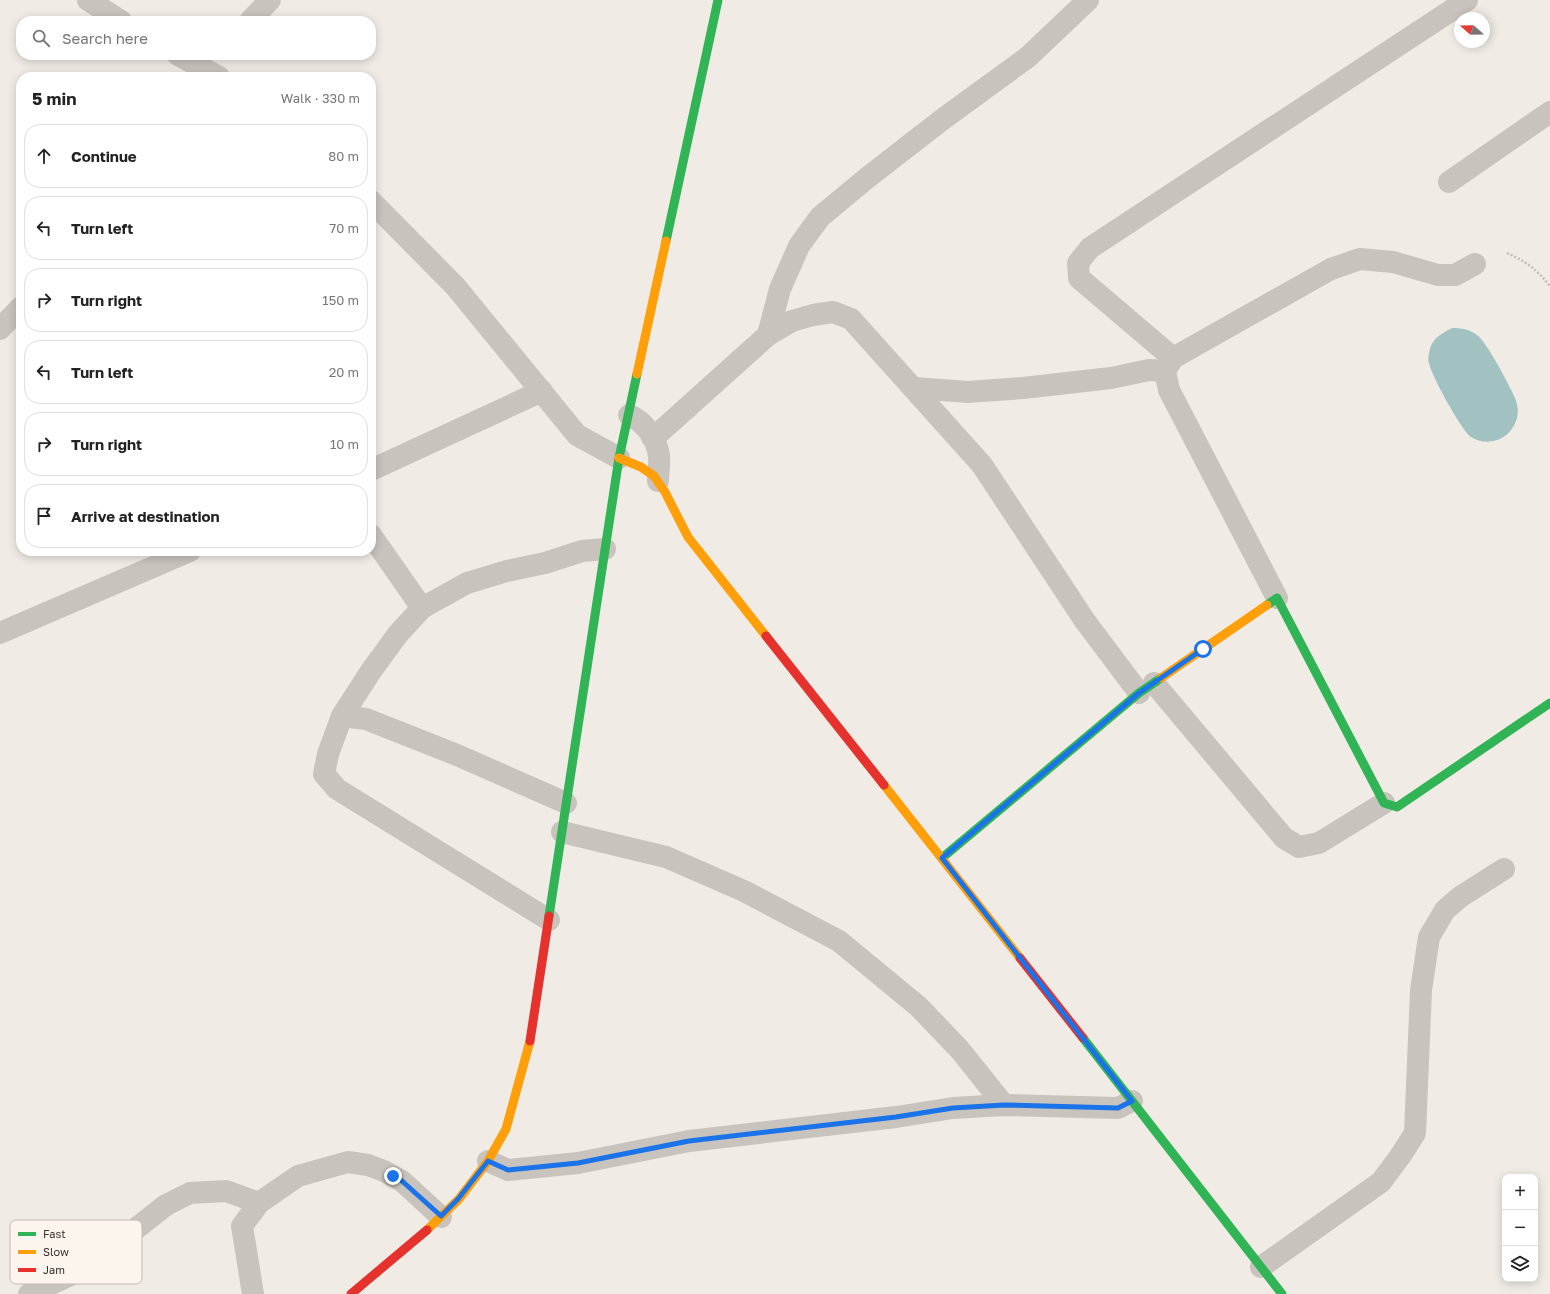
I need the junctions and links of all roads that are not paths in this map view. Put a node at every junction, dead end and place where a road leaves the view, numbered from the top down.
1 (88, 0) edge
2 (270, 0) edge
3 (718, 0) edge
4 (1088, 0) edge
5 (1467, 0) edge
6 (113, 16) edge
7 (255, 16) edge
8 (193, 60) edge
9 (214, 67) edge
10 (1550, 112) edge
11 (1449, 182) dead end
12 (376, 206) edge
13 (1475, 264) dead end
14 (16, 312) edge
15 (0, 329) edge
16 (768, 335) junction
17 (1169, 364) junction
18 (914, 388) junction
19 (542, 391) junction
20 (629, 415) junction
21 (652, 437) junction
22 (619, 458) junction
23 (376, 468) edge
24 (658, 481) junction
25 (376, 542) edge
26 (605, 550) junction
27 (178, 556) edge
28 (1277, 598) junction
29 (422, 608) junction
30 (0, 633) edge
31 (1146, 688) junction
32 (1550, 703) edge
33 (342, 716) junction
34 (566, 803) junction
35 (1384, 803) junction
36 (562, 832) junction
37 (942, 858) junction
38 (1504, 869) dead end
39 (548, 920) junction
40 (1132, 1101) junction
41 (1004, 1105) junction
42 (488, 1161) junction
43 (259, 1203) junction
44 (441, 1216) junction
45 (142, 1224) edge
46 (1261, 1267) junction
47 (52, 1284) edge
48 (30, 1294) edge
49 (253, 1294) edge
50 (352, 1294) edge
51 (1282, 1294) edge

1 - 6 street
2 - 7 street
3 - 20 street
4 - 16 street
5 - 17 street
8 - 9 street
10 - 11 street
12 - 19 street
13 - 17 street
14 - 15 street
16 - 18 street
16 - 21 street
17 - 18 street
17 - 28 street
18 - 31 street
19 - 22 street
19 - 23 street
20 - 21 street
20 - 22 street
21 - 24 street
22 - 24 street
22 - 26 street
24 - 37 street
25 - 29 street
26 - 29 street
26 - 34 street
27 - 30 street
28 - 31 street
28 - 35 street
29 - 33 street
31 - 35 street
31 - 37 street
32 - 35 street
33 - 34 street
33 - 39 street
34 - 36 street
36 - 39 street
36 - 41 street
37 - 40 street
38 - 46 street
39 - 42 street
40 - 41 street
40 - 46 street
41 - 42 street
42 - 44 street
43 - 44 street
43 - 45 street
43 - 49 street
44 - 50 street
46 - 51 street
47 - 48 street

